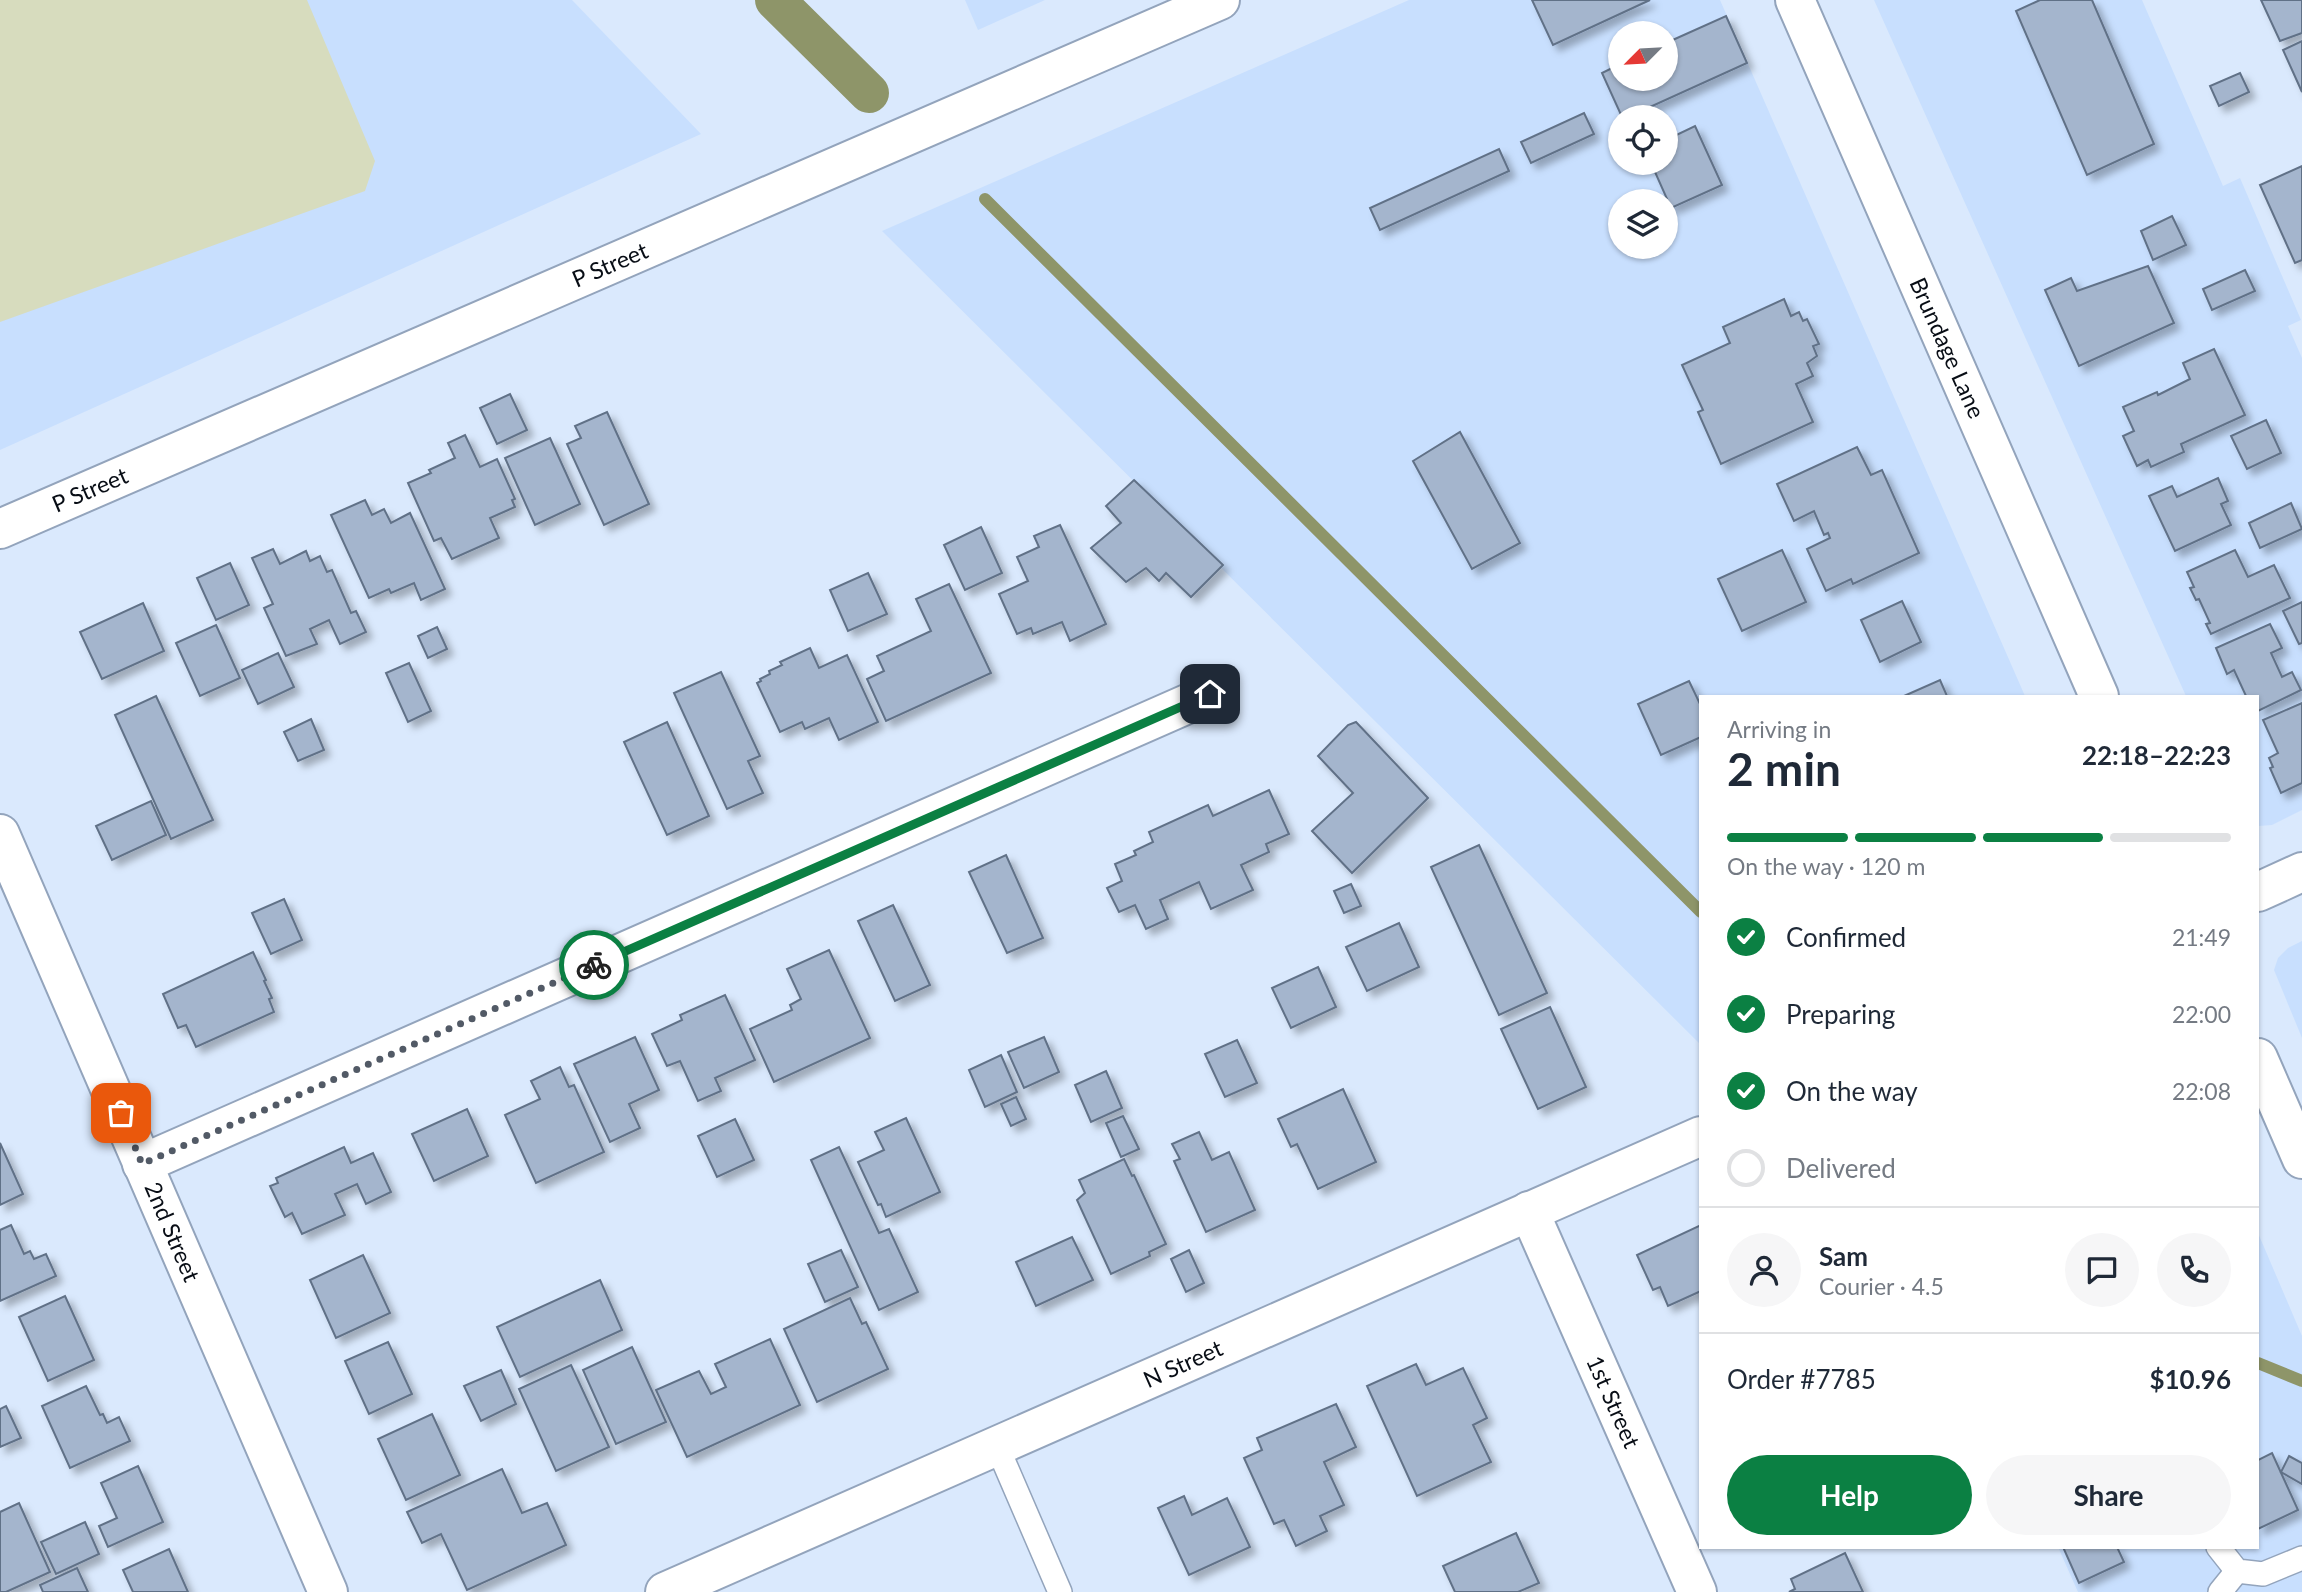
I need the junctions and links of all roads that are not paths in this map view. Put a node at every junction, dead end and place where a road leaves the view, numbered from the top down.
1 (1220, 0) edge
2 (1795, 0) edge
3 (0, 529) edge
4 (1210, 694) dead end
5 (2099, 695) edge
6 (0, 834) edge
7 (2302, 872) edge
8 (2259, 892) edge
9 (2259, 1060) edge
10 (1699, 1137) edge
11 (2302, 1159) edge
12 (142, 1164) junction
13 (1529, 1212) junction
14 (997, 1446) junction
15 (2220, 1549) edge
16 (2302, 1558) edge
17 (2236, 1571) junction
18 (328, 1592) edge
19 (665, 1592) edge
20 (1060, 1592) edge
21 (1697, 1592) edge
22 (2220, 1592) edge

1 - 3 street, P Street
2 - 5 street, Brundage Lane
4 - 12 street
6 - 12 street, 2nd Street
7 - 8 street
9 - 11 street
10 - 13 street, N Street
12 - 18 street, 2nd Street
13 - 14 street, N Street
13 - 21 street, 1st Street
14 - 19 street, N Street
14 - 20 lane
15 - 17 lane
16 - 17 lane
17 - 22 lane

